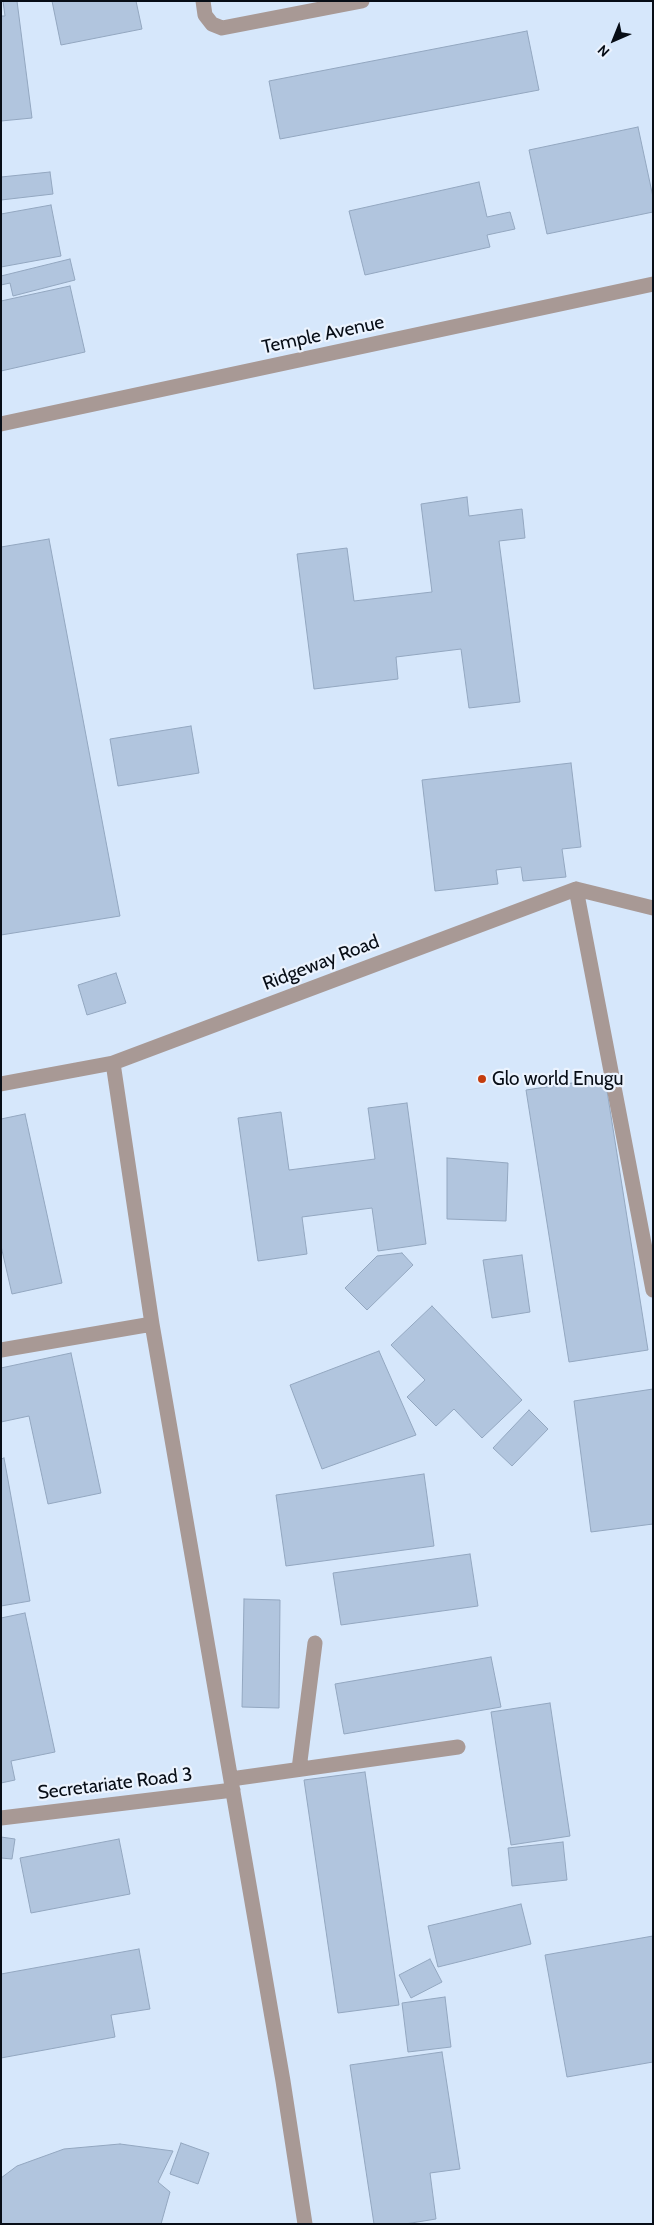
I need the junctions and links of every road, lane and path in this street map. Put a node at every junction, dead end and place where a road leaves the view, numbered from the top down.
1 (203, 1) edge
2 (362, 1) edge
3 (653, 284) edge
4 (1, 424) edge
5 (576, 889) junction
6 (653, 908) edge
7 (113, 1063) junction
8 (1, 1084) edge
9 (653, 1290) edge
10 (152, 1324) junction
11 (1, 1350) edge
12 (316, 1643) dead end
13 (458, 1747) dead end
14 (299, 1769) junction
15 (232, 1784) junction
16 (1, 1818) edge
17 (304, 2224) edge

1 - 2 street
3 - 4 street, Temple Avenue
5 - 6 street
5 - 7 street, Ridgeway Road
5 - 9 street
7 - 8 street, Ridgeway Road
7 - 10 street
10 - 11 street
10 - 15 street
12 - 14 street
13 - 14 street, Secretariate Road 3
14 - 15 street, Secretariate Road 3
15 - 16 street, Secretariate Road 3
15 - 17 street

